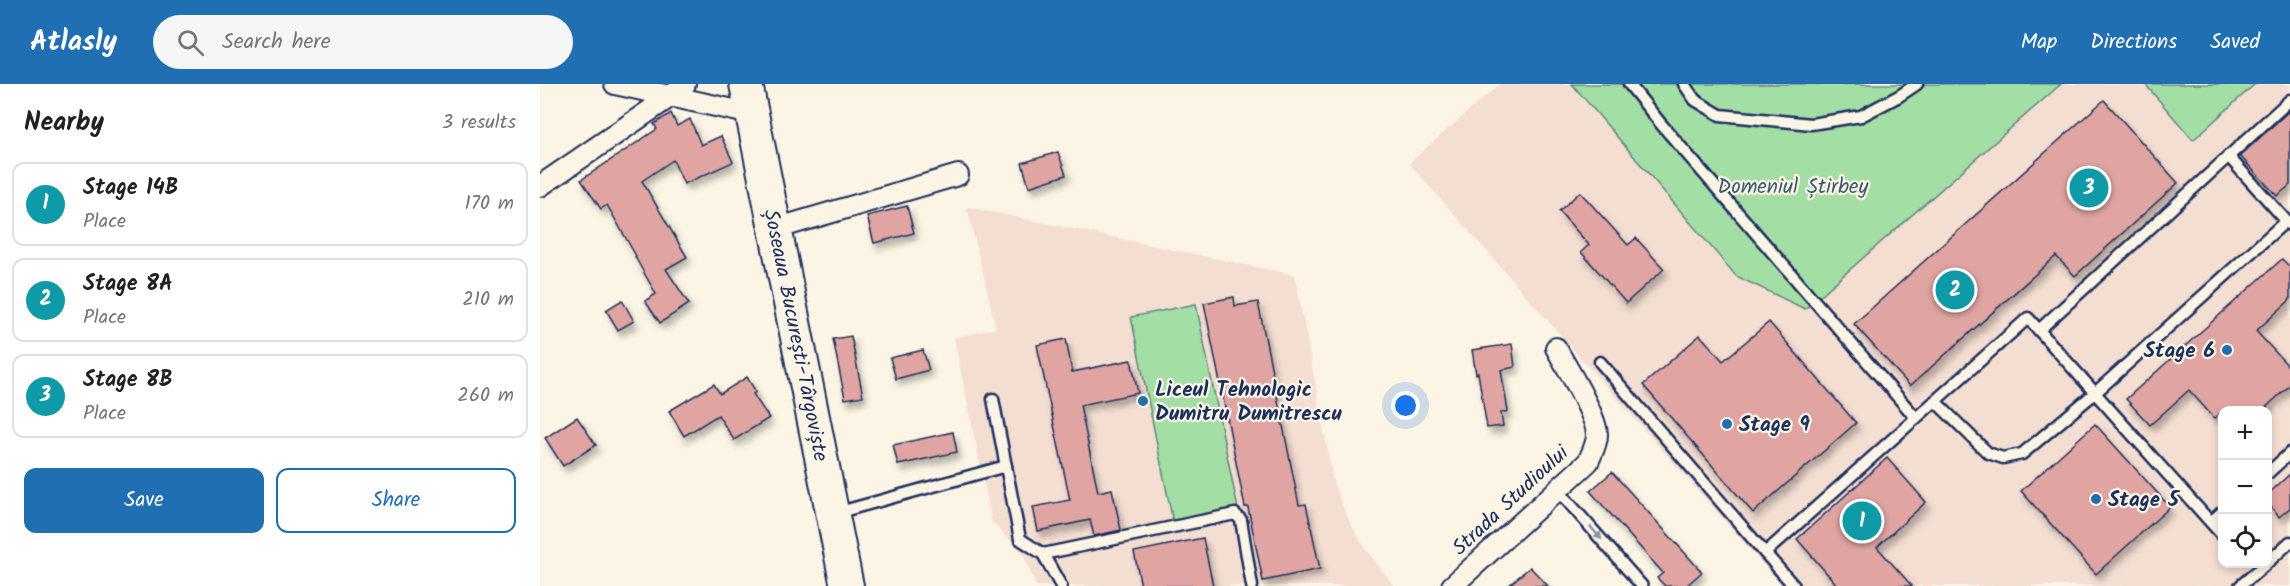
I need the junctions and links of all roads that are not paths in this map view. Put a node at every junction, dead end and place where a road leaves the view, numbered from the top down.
1 (615, 84) edge
2 (746, 84) edge
3 (1629, 84) edge
4 (1684, 84) edge
5 (1917, 84) edge
6 (678, 90) edge
7 (2290, 100) edge
8 (752, 114) junction
9 (2228, 156) junction
10 (958, 175) dead end
11 (540, 186) edge
12 (2288, 223) edge
13 (775, 229) junction
14 (2039, 330) junction
15 (1556, 348) dead end
16 (1600, 362) dead end
17 (2095, 393) junction
18 (993, 399) dead end
19 (1935, 401) junction
20 (1916, 418) junction
21 (2290, 453) edge
22 (1006, 466) junction
23 (2272, 469) edge
24 (1557, 489) junction
25 (833, 514) junction
26 (2221, 514) edge
27 (2211, 522) junction
28 (2218, 530) edge
29 (2290, 542) edge
30 (1765, 553) junction
31 (1043, 554) junction
32 (2272, 558) edge
33 (2252, 568) edge
34 (2262, 568) edge
35 (2256, 573) junction
36 (847, 586) edge
37 (1061, 586) edge
38 (1252, 586) edge
39 (1452, 586) edge
40 (1642, 586) edge
41 (1794, 586) edge
42 (2240, 586) edge

1 - 6 street
2 - 8 main road, Șoseaua București-Târgoviște
3 - 20 lane
4 - 5 lane
6 - 8 street
6 - 11 street
7 - 9 lane
8 - 13 main road, Șoseaua București-Târgoviște
9 - 12 lane
9 - 14 lane
10 - 13 street
12 - 17 lane
13 - 25 main road, Șoseaua București-Târgoviște
14 - 17 lane
14 - 19 lane
15 - 24 street, Strada Studioului
16 - 30 lane
17 - 19 lane
17 - 27 lane
18 - 22 lane
19 - 20 lane
20 - 30 lane
21 - 23 lane
22 - 25 lane
22 - 31 lane
24 - 39 street, Strada Studioului
24 -> 40 lane
25 - 36 main road, Șoseaua București-Târgoviște
26 - 27 lane
27 - 28 lane
29 - 32 lane
30 - 41 lane
31 - 37 lane
31 - 38 lane
33 - 35 lane
34 - 35 lane
35 - 42 lane

